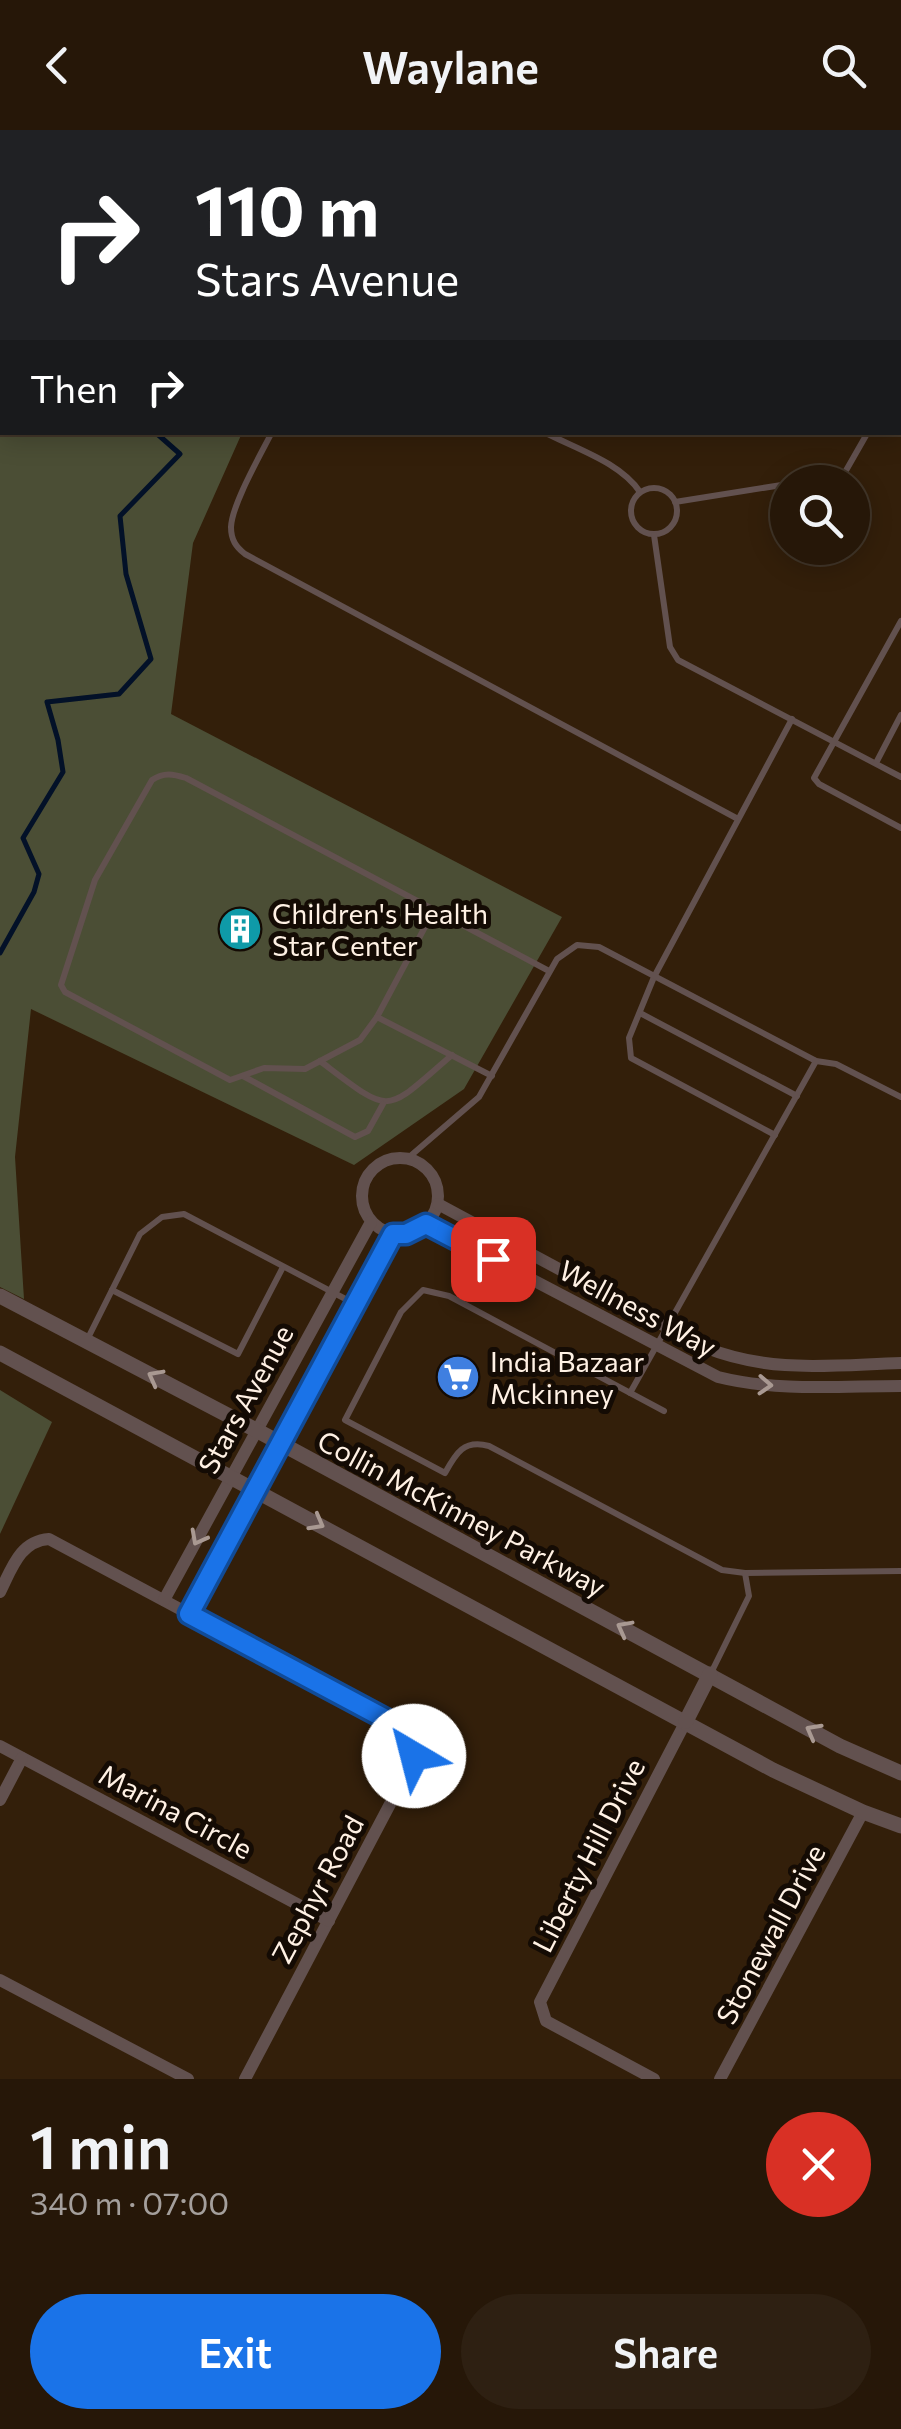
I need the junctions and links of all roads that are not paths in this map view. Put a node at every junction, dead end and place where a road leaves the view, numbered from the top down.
1 (271, 435) edge
2 (550, 435) edge
3 (866, 435) edge
4 (849, 465) edge
5 (770, 487) edge
6 (640, 492) junction
7 (675, 502) junction
8 (654, 535) junction
9 (901, 621) edge
10 (901, 715) edge
11 (792, 719) junction
12 (836, 742) junction
13 (876, 763) junction
14 (901, 777) edge
15 (738, 819) junction
16 (901, 828) edge
17 (434, 910) junction
18 (550, 972) junction
19 (654, 976) junction
20 (640, 1014) junction
21 (377, 1017) junction
22 (452, 1055) junction
23 (816, 1060) junction
24 (320, 1061) junction
25 (242, 1076) junction
26 (492, 1076) junction
27 (796, 1096) junction
28 (901, 1098) edge
29 (382, 1104) junction
30 (775, 1135) junction
31 (408, 1158) junction
32 (438, 1204) junction
33 (371, 1222) junction
34 (426, 1224) junction
35 (393, 1234) junction
36 (282, 1267) junction
37 (112, 1290) junction
38 (332, 1292) junction
39 (0, 1296) edge
40 (355, 1304) junction
41 (669, 1328) junction
42 (87, 1341) junction
43 (658, 1348) junction
44 (0, 1353) edge
45 (901, 1363) edge
46 (860, 1364) junction
47 (860, 1386) junction
48 (901, 1386) edge
49 (630, 1394) junction
50 (664, 1411) dead end
51 (256, 1430) junction
52 (280, 1443) junction
53 (231, 1476) junction
54 (256, 1489) junction
55 (901, 1571) edge
56 (746, 1573) junction
57 (0, 1592) edge
58 (164, 1600) junction
59 (189, 1614) junction
60 (710, 1674) junction
61 (686, 1722) junction
62 (0, 1746) edge
63 (22, 1758) junction
64 (901, 1773) edge
65 (0, 1800) edge
66 (863, 1812) junction
67 (901, 1826) edge
68 (328, 1920) junction
69 (0, 1980) edge
70 (188, 2079) edge
71 (245, 2079) edge
72 (654, 2079) edge
73 (720, 2079) edge

1 - 15 lane
2 - 6 lane
3 - 4 lane
5 - 7 lane
6 - 7 lane
6 - 8 lane
7 - 8 lane
8 - 11 lane
9 - 12 lane
10 - 13 lane
11 - 12 lane
11 - 15 lane
12 - 13 lane
12 - 16 lane
13 - 14 lane
15 - 19 lane
17 - 18 lane
17 - 21 lane
17 - 25 lane
18 - 19 lane
18 - 26 lane
19 - 20 lane
19 - 23 lane
20 - 27 lane
20 - 30 lane
21 - 22 lane
21 - 24 lane
22 - 26 lane
22 - 29 lane
23 - 27 lane
23 - 28 lane
24 - 25 lane
24 - 29 lane
25 - 29 lane
26 - 31 lane
27 - 30 lane
30 - 41 lane
31 - 32 street
31 - 33 street
32 - 34 street
32 - 41 street, Wellness Way
33 - 35 street
33 - 38 street, Stars Avenue
34 - 35 street
34 - 43 street, Wellness Way
35 - 40 street, Stars Avenue
36 - 37 lane
36 - 37 lane
36 - 38 lane
37 - 42 lane
38 - 40 lane
38 - 51 street, Stars Avenue
39 - 42 street, Collin McKinney Parkway
40 - 52 street, Stars Avenue
41 - 43 lane
41 - 46 street, Wellness Way
51 -> 42 street, Collin McKinney Parkway
43 -> 47 street, Wellness Way
43 - 49 lane
44 - 53 street
45 - 46 street, Wellness Way
46 - 47 lane
47 - 48 street, Wellness Way
49 - 50 lane
49 - 56 lane
51 - 52 street, Collin McKinney Parkway
51 - 53 street, Stars Avenue
52 - 54 street, Stars Avenue
60 -> 52 street, Collin McKinney Parkway
53 - 54 street
53 -> 58 street, Stars Avenue
54 - 59 street, Stars Avenue
54 -> 61 street
55 - 56 lane
56 - 60 lane
57 - 58 street
58 - 59 street
59 - 68 street, Zephyr Road
60 - 61 street
64 -> 60 street, Collin McKinney Parkway
61 - 66 street
61 - 72 street, Liberty Hill Drive
62 - 63 street, Marina Circle
63 - 65 street
63 - 68 street, Marina Circle
66 - 67 street
66 - 73 street, Stonewall Drive
68 - 71 street, Zephyr Road
69 - 70 street

